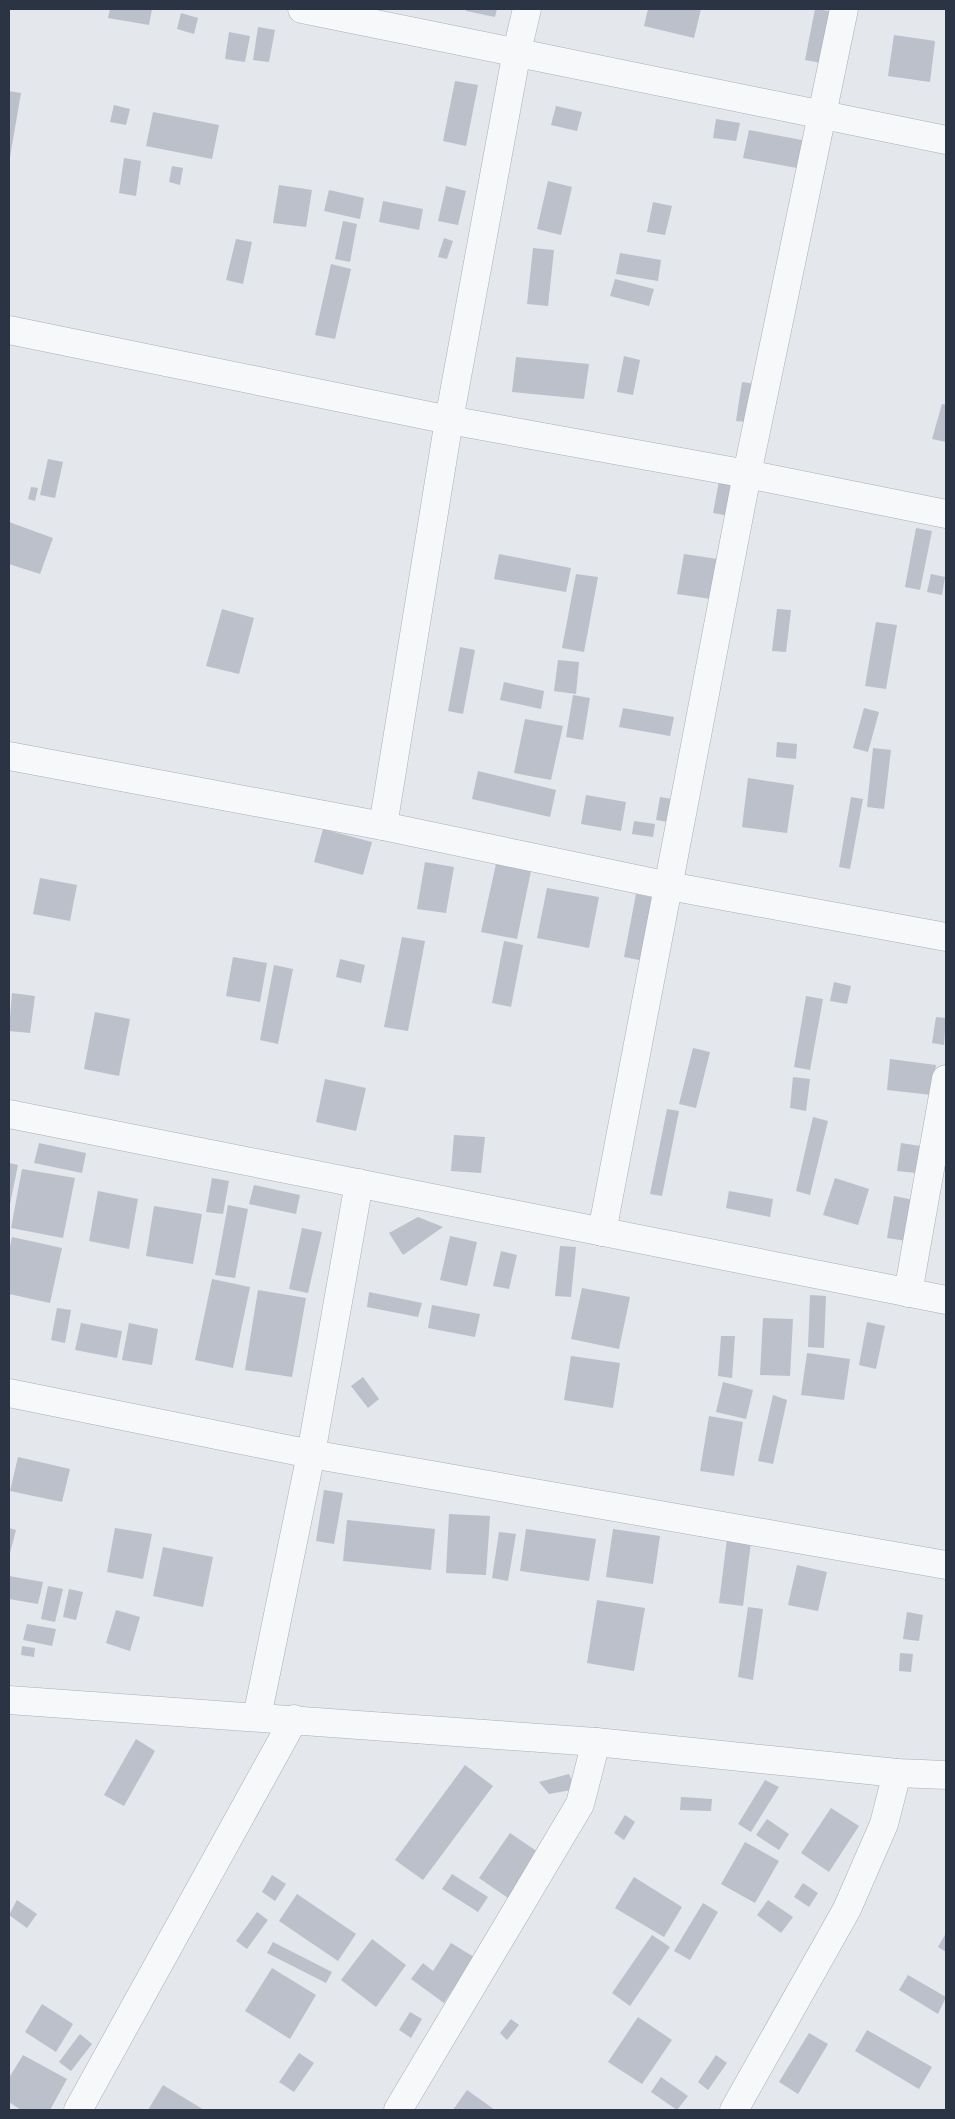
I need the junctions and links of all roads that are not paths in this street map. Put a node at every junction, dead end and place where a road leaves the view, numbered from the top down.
1 (302, 9) edge
2 (527, 9) edge
3 (844, 9) edge
4 (517, 52) junction
5 (823, 116) junction
6 (946, 140) edge
7 (9, 330) edge
8 (448, 420) junction
9 (747, 474) junction
10 (946, 514) edge
11 (9, 756) edge
12 (383, 826) junction
13 (670, 886) junction
14 (946, 937) edge
15 (946, 1079) edge
16 (9, 1114) edge
17 (359, 1183) junction
18 (602, 1232) junction
19 (908, 1293) junction
20 (946, 1300) edge
21 (9, 1393) edge
22 (311, 1454) junction
23 (946, 1565) edge
24 (9, 1700) edge
25 (256, 1717) junction
26 (294, 1719) junction
27 (596, 1742) junction
28 (897, 1773) junction
29 (946, 1775) edge
30 (78, 2110) edge
31 (398, 2110) edge
32 (734, 2110) edge

1 - 4 street
2 - 4 street
3 - 5 street
4 - 5 street
4 - 8 street
5 - 6 street
5 - 9 street
7 - 8 street
8 - 9 street
8 - 12 street
9 - 10 street
9 - 13 street
11 - 12 street
12 - 13 street
13 - 14 street
13 - 18 street
15 - 19 street
16 - 17 street
17 - 18 street
17 - 22 street
18 - 19 street
19 - 20 street
21 - 22 street
22 - 23 street
22 - 25 street
24 - 25 street
25 - 26 street
26 - 27 street
26 - 30 street
27 - 28 street
27 - 31 street
28 - 29 street
28 - 32 street

